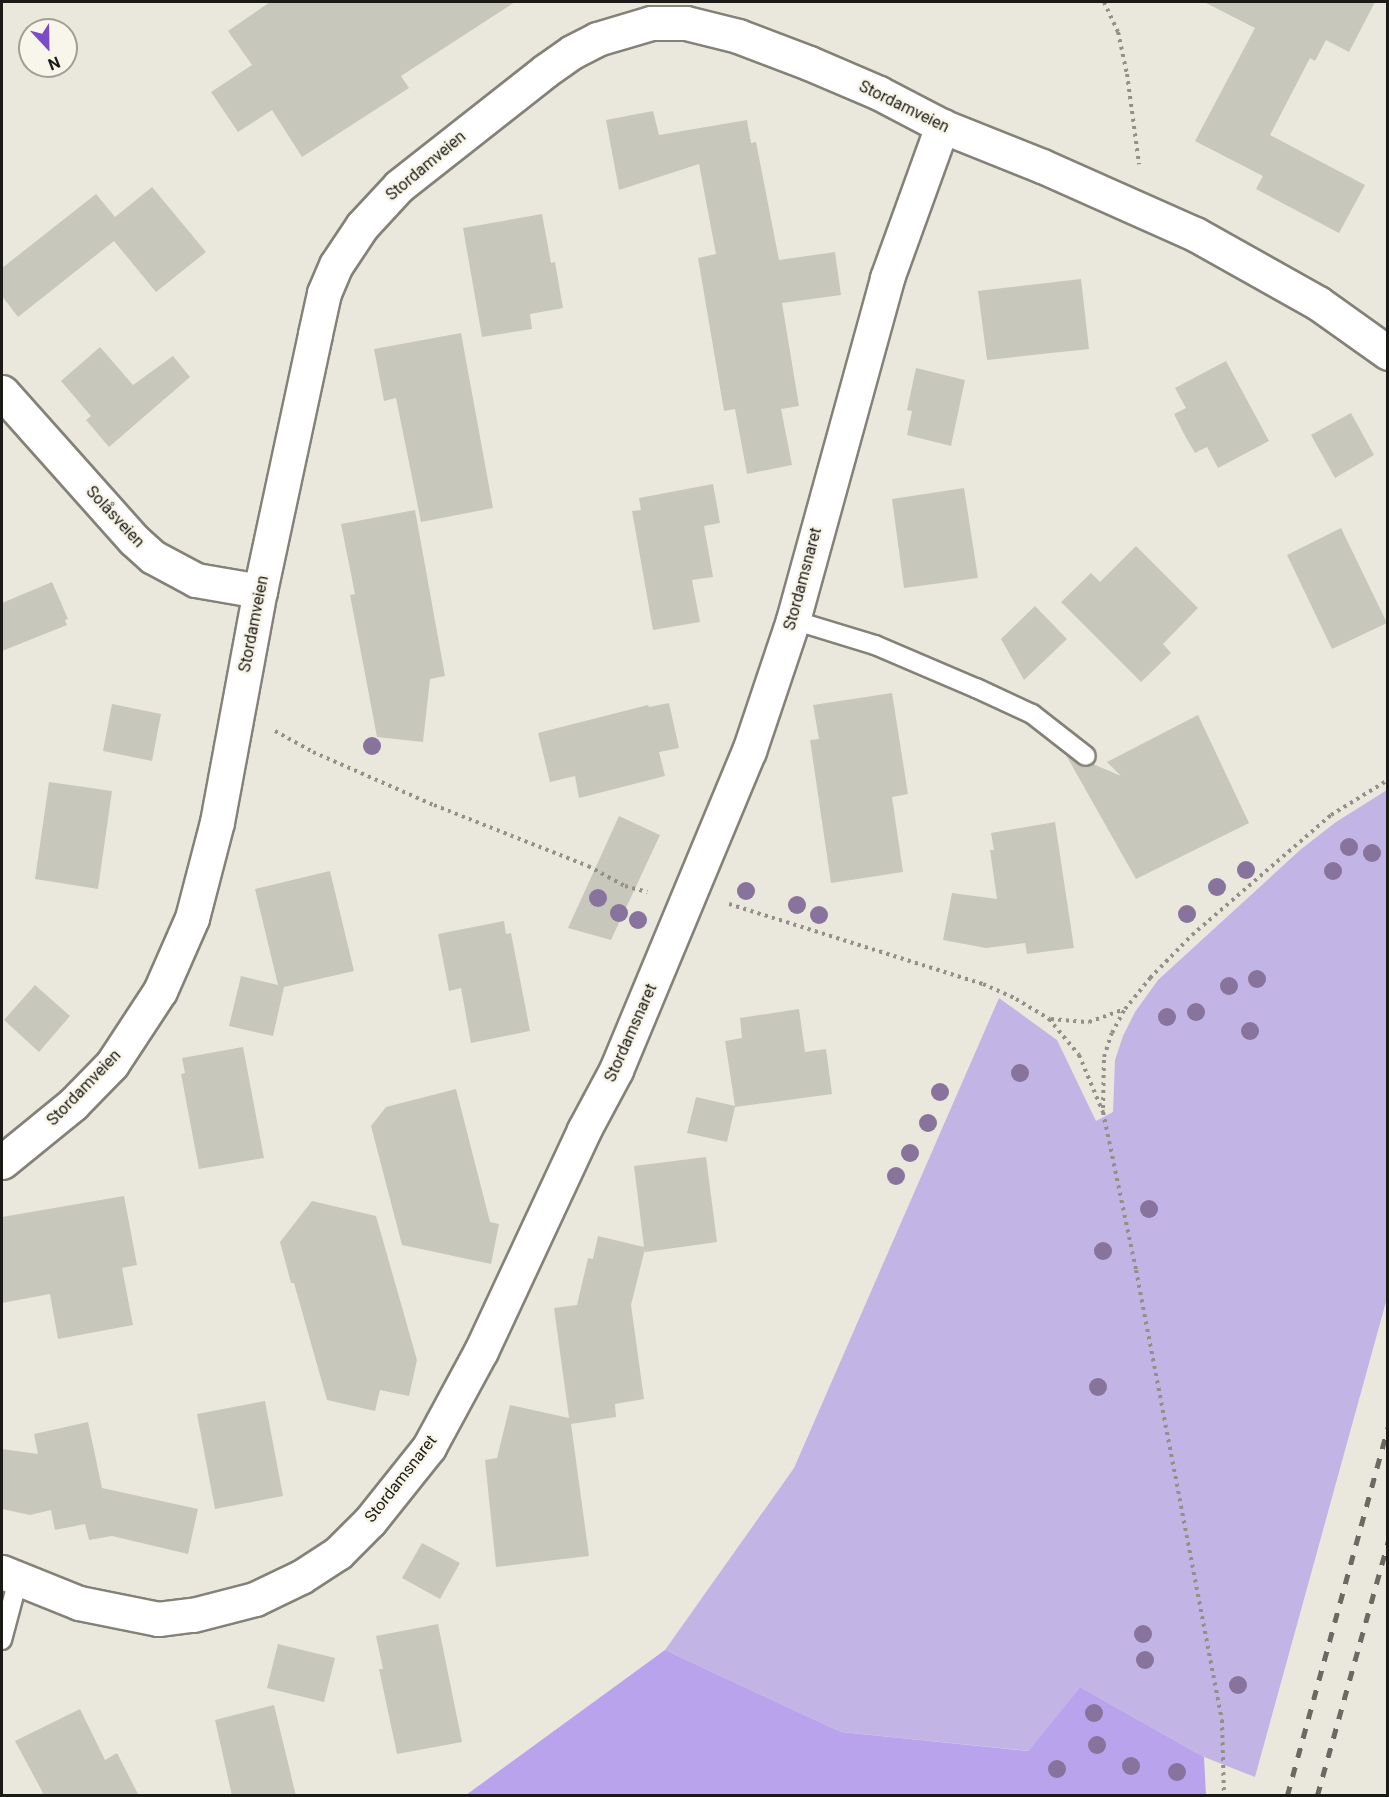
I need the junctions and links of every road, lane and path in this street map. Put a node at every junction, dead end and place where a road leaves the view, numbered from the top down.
1 (1104, 2) edge
2 (642, 12) edge
3 (942, 126) junction
4 (1136, 207) junction
5 (1388, 353) edge
6 (2, 392) edge
7 (260, 591) junction
8 (793, 620) junction
9 (236, 720) junction
10 (1086, 756) dead end
11 (1388, 780) edge
12 (691, 896) junction
13 (1125, 1009) junction
14 (1049, 1019) junction
15 (1103, 1112) junction
16 (2, 1162) edge
17 (10, 1576) edge
18 (2, 1640) edge
19 (1224, 1796) edge

1 - 4 path
2 - 3 street, Stordamveien
2 - 7 street, Stordamveien
3 - 4 street, Stordamveien
3 - 8 street, Stordamsnaret
4 - 5 street, Stordamveien
6 - 7 street, Solåsveien
7 - 9 street, Stordamveien
8 - 10 lane
8 - 12 street, Stordamsnaret
9 - 12 path
9 - 16 street, Stordamveien
11 - 13 path
12 - 14 path
12 - 17 street, Stordamsnaret
13 - 14 path
13 - 15 path
14 - 15 path
15 - 19 path
17 - 18 lane

